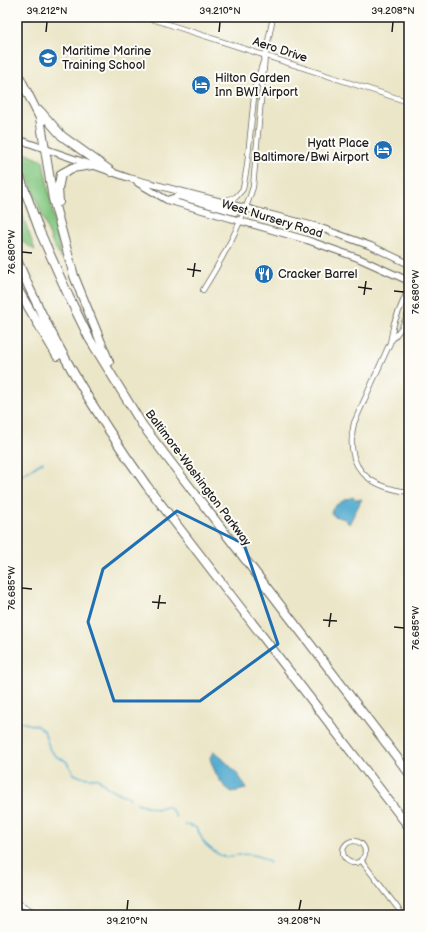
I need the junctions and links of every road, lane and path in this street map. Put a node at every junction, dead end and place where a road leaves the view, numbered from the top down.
1 (146, 17) edge
2 (273, 17) edge
3 (265, 56) junction
4 (17, 72) edge
5 (409, 102) edge
6 (34, 104) junction
7 (17, 139) edge
8 (46, 149) junction
9 (92, 165) junction
10 (17, 169) edge
11 (112, 172) junction
12 (129, 178) junction
13 (168, 200) junction
14 (218, 202) junction
15 (245, 208) junction
16 (239, 220) junction
17 (62, 227) junction
18 (17, 260) edge
19 (409, 264) edge
20 (409, 281) edge
21 (409, 287) edge
22 (17, 288) edge
23 (203, 290) dead end
24 (409, 312) edge
25 (390, 343) junction
26 (108, 432) junction
27 (164, 452) junction
28 (409, 492) edge
29 (409, 773) edge
30 (384, 794) junction
31 (409, 820) edge
32 (409, 827) edge
33 (361, 860) junction
34 (17, 902) edge
35 (39, 915) edge
36 (403, 915) edge

1 - 3 street, Aero Drive
2 - 3 street
3 - 5 street, Aero Drive
3 - 14 street
3 - 15 street
4 - 6 highway
6 - 8 highway
6 - 11 highway
7 - 8 main road, West Nursery Road
8 - 9 main road, West Nursery Road
8 - 17 highway
9 - 11 main road, West Nursery Road
9 - 17 highway
10 - 27 highway, Baltimore-Washington Parkway
11 - 12 main road, West Nursery Road
12 - 13 main road, West Nursery Road
12 - 14 main road, West Nursery Road
13 - 15 main road
13 - 16 main road, West Nursery Road
14 - 15 main road, West Nursery Road
15 - 16 street
15 - 19 main road, West Nursery Road
16 - 20 main road, West Nursery Road
16 - 23 street
17 - 27 highway
18 - 26 highway
21 - 25 street
22 - 26 highway
24 - 25 street
25 - 28 street
26 - 30 highway
27 - 29 highway, Baltimore-Washington Parkway
30 - 31 highway
30 - 32 highway
33 - 33 street
33 - 36 street
34 - 35 street

